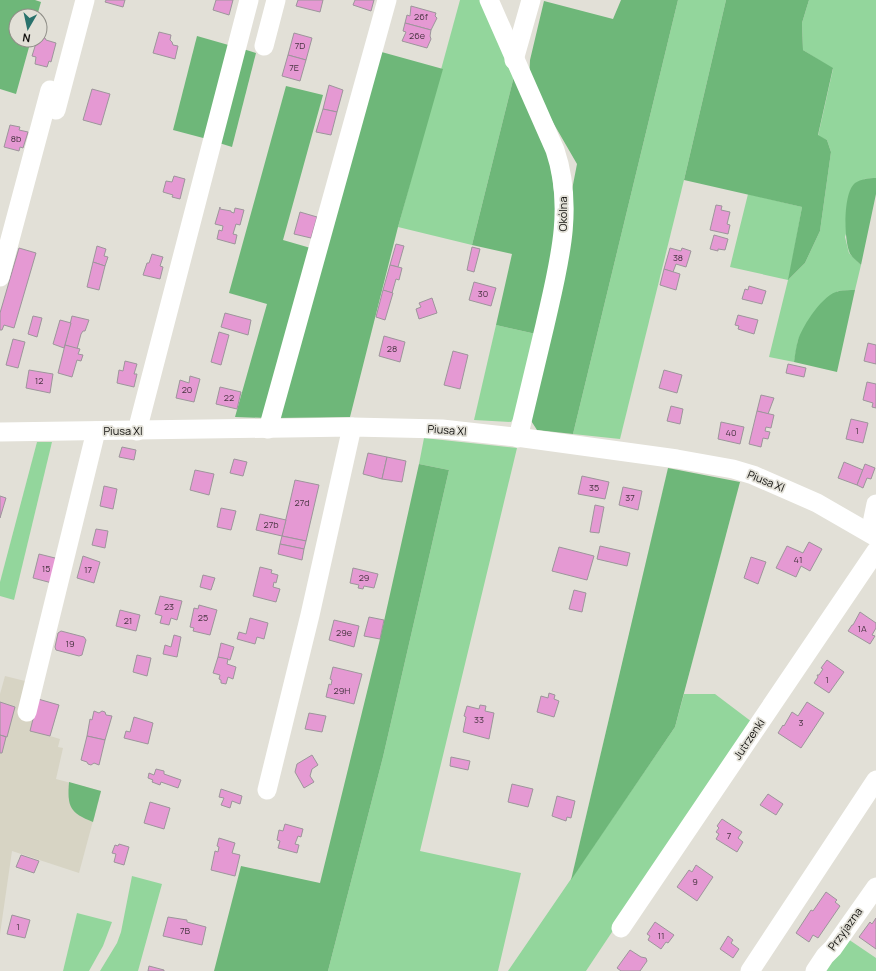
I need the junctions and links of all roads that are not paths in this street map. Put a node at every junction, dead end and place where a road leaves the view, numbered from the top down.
1 (85, 0) edge
2 (249, 0) edge
3 (276, 0) edge
4 (387, 0) edge
5 (489, 0) edge
6 (531, 0) edge
7 (264, 46) dead end
8 (514, 60) junction
9 (50, 90) dead end
10 (52, 127) dead end
11 (0, 277) edge
12 (347, 428) junction
13 (268, 429) junction
14 (96, 431) junction
15 (137, 431) junction
16 (0, 432) edge
17 (518, 438) junction
18 (876, 504) edge
19 (873, 535) edge
20 (876, 551) edge
21 (27, 712) dead end
22 (267, 764) dead end
23 (876, 780) edge
24 (267, 790) dead end
25 (876, 887) edge
26 (621, 928) dead end
27 (750, 971) edge
28 (814, 971) edge

1 - 10 street
2 - 15 street
3 - 7 street
4 - 13 street
5 - 8 street, Okólna
6 - 8 street
8 - 17 street, Okólna
9 - 11 street
12 - 13 street, Piusa XI
12 - 17 street, Piusa XI
12 - 22 street
12 - 24 street
13 - 15 street, Piusa XI
14 - 15 street, Piusa XI
14 - 16 street, Piusa XI
14 - 21 street
17 - 19 street, Piusa XI
18 - 19 street
20 - 26 street, Jutrzenki
23 - 27 street
25 - 28 street, Przyjazna

